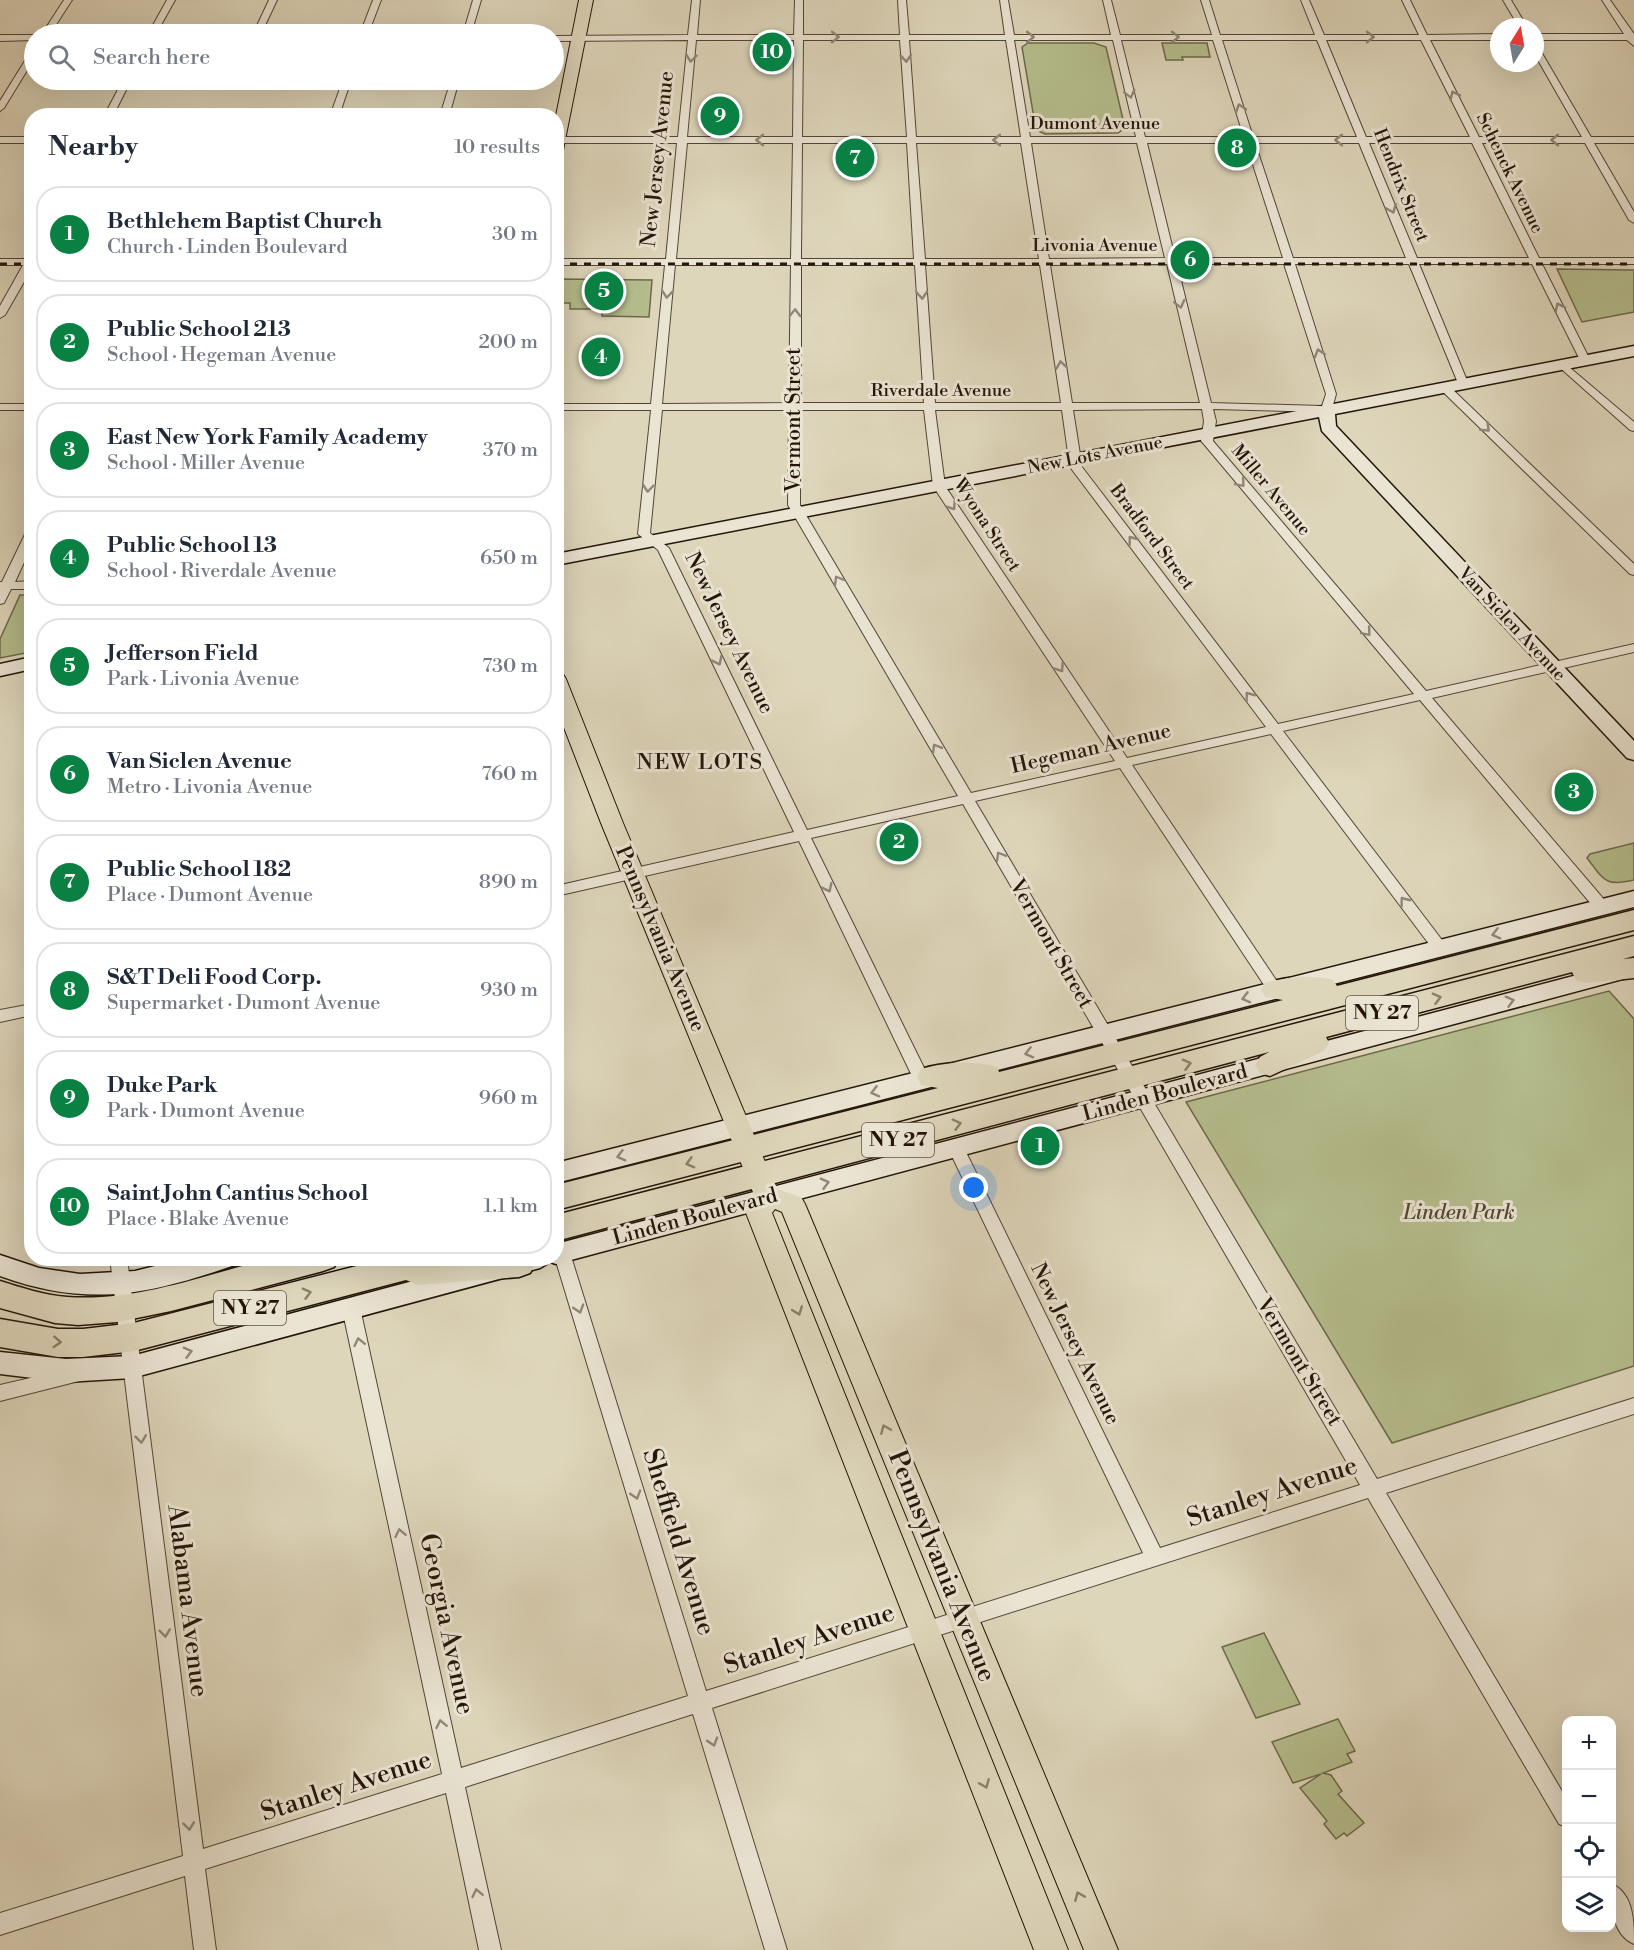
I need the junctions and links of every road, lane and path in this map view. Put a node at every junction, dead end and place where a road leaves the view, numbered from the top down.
1 (68, 0) edge
2 (171, 0) edge
3 (273, 0) edge
4 (376, 0) edge
5 (477, 0) edge
6 (586, 0) edge
7 (696, 0) edge
8 (799, 0) edge
9 (902, 0) edge
10 (1004, 0) edge
11 (1107, 0) edge
12 (1205, 0) edge
13 (1305, 0) edge
14 (1406, 0) edge
15 (1507, 0) edge
16 (1606, 0) edge
17 (1518, 18) edge
18 (52, 24) edge
19 (158, 24) edge
20 (262, 24) edge
21 (368, 24) edge
22 (470, 24) edge
23 (799, 37) junction
24 (904, 37) junction
25 (1010, 37) junction
26 (1116, 37) junction
27 (1217, 37) junction
28 (1321, 37) junction
29 (1425, 37) junction
30 (1490, 37) edge
31 (1544, 37) edge
32 (0, 38) edge
33 (24, 38) edge
34 (564, 38) edge
35 (578, 38) junction
36 (693, 38) junction
37 (1633, 39) edge
38 (1544, 64) edge
39 (24, 69) edge
40 (122, 90) edge
41 (343, 90) edge
42 (451, 90) edge
43 (0, 108) edge
44 (112, 108) edge
45 (337, 108) edge
46 (446, 108) edge
47 (564, 109) edge
48 (0, 140) edge
49 (24, 140) edge
50 (682, 140) junction
51 (797, 140) junction
52 (911, 140) junction
53 (1026, 140) junction
54 (1141, 140) junction
55 (1251, 140) junction
56 (1363, 140) junction
57 (1476, 140) junction
58 (1588, 140) junction
59 (1634, 140) edge
60 (564, 144) edge
61 (1634, 219) edge
62 (24, 261) edge
63 (1170, 261) junction
64 (1290, 261) junction
65 (1413, 261) junction
66 (1536, 261) junction
67 (1634, 261) edge
68 (0, 262) edge
69 (564, 262) edge
70 (670, 262) junction
71 (795, 262) junction
72 (920, 262) junction
73 (1045, 262) junction
74 (24, 273) edge
75 (0, 315) edge
76 (1634, 351) edge
77 (1585, 360) junction
78 (1562, 364) junction
79 (1463, 383) junction
80 (1444, 387) junction
81 (655, 406) junction
82 (794, 406) junction
83 (930, 406) junction
84 (1068, 406) junction
85 (1206, 406) junction
86 (0, 407) edge
87 (24, 407) edge
88 (564, 407) edge
89 (1326, 409) junction
90 (1634, 428) edge
91 (1208, 433) junction
92 (1075, 459) junction
93 (939, 486) junction
94 (799, 513) junction
95 (653, 541) junction
96 (24, 546) edge
97 (564, 558) edge
98 (1634, 571) edge
99 (24, 585) edge
100 (3, 586) edge
101 (0, 600) edge
102 (1634, 648) edge
103 (24, 665) edge
104 (1552, 667) junction
105 (0, 670) edge
106 (1421, 696) junction
107 (564, 699) edge
108 (1274, 729) junction
109 (1634, 753) edge
110 (1123, 763) junction
111 (966, 799) junction
112 (802, 835) junction
113 (633, 873) junction
114 (564, 889) edge
115 (1634, 899) edge
116 (1591, 910) junction
117 (1634, 920) edge
118 (1634, 946) edge
119 (1440, 948) junction
120 (1634, 968) edge
121 (1498, 969) junction
122 (1391, 983) junction
123 (1275, 990) junction
124 (24, 1010) edge
125 (0, 1016) edge
126 (1362, 1018) junction
127 (1270, 1065) junction
128 (1123, 1066) junction
129 (1042, 1073) junction
130 (927, 1079) junction
131 (956, 1148) junction
132 (753, 1162) junction
133 (564, 1173) edge
134 (564, 1197) edge
135 (564, 1245) edge
136 (0, 1265) edge
137 (195, 1266) edge
138 (292, 1266) edge
139 (410, 1266) edge
140 (445, 1266) edge
141 (498, 1266) edge
142 (552, 1266) edge
143 (372, 1276) junction
144 (0, 1294) edge
145 (351, 1308) junction
146 (124, 1310) edge
147 (0, 1333) edge
148 (0, 1363) edge
149 (98, 1371) junction
150 (0, 1393) edge
151 (1634, 1406) edge
152 (1374, 1488) junction
153 (1155, 1558) junction
154 (963, 1618) junction
155 (924, 1630) junction
156 (700, 1702) junction
157 (453, 1781) junction
158 (1562, 1810) edge
159 (194, 1863) junction
160 (1616, 1902) edge
161 (0, 1924) edge
162 (1634, 1933) edge
163 (205, 1950) edge
164 (490, 1950) edge
165 (776, 1950) edge
166 (1051, 1950) edge
167 (1101, 1950) edge

1 - 18 street
2 - 19 street
3 - 20 street
4 - 21 street
5 - 22 street
6 - 35 main road
7 - 36 street, New Jersey Avenue
8 - 23 street, Vermont Street
9 - 24 street, Wyona Street
10 - 25 street, Bradford Street
11 - 26 street, Miller Avenue
12 - 27 street, Van Siclen Avenue
13 - 28 street, Hendrix Street
14 - 29 street, Schenck Avenue
15 - 17 street
16 - 37 street
23 -> 24 street
23 - 36 street
23 - 51 street, Vermont Street
24 - 25 street
24 -> 52 street, Wyona Street
25 -> 26 street
25 - 53 street, Bradford Street
26 -> 27 street
26 -> 54 street, Miller Avenue
27 - 28 street
55 -> 27 street, Van Siclen Avenue
28 -> 29 street
28 - 56 street, Hendrix Street
29 - 30 street
57 -> 29 street, Schenck Avenue
31 - 37 street
32 - 33 street
34 - 35 street
35 - 36 street
35 - 47 main road
36 -> 50 street, New Jersey Avenue
38 - 58 street
39 - 43 street
40 - 44 street
41 - 45 street
42 - 46 street
48 - 49 street
51 -> 50 street, Dumont Avenue
50 - 60 street, Dumont Avenue
50 - 70 street, New Jersey Avenue
51 - 52 street, Dumont Avenue
51 - 71 street, Vermont Street
53 -> 52 street, Dumont Avenue
52 - 72 street, Wyona Street
53 - 54 street, Dumont Avenue
53 - 73 street, Bradford Street
54 - 55 street, Dumont Avenue
54 - 63 street, Miller Avenue
56 -> 55 street, Dumont Avenue
55 - 64 street, Van Siclen Avenue
56 - 57 street, Dumont Avenue
56 -> 65 street, Hendrix Street
58 -> 57 street, Dumont Avenue
57 - 66 street, Schenck Avenue
58 - 59 street, Dumont Avenue
58 - 61 street
62 - 68 street
63 - 64 street, Livonia Avenue
63 - 73 street, Livonia Avenue
63 -> 85 street, Miller Avenue
64 - 65 street, Livonia Avenue
89 -> 64 street, Van Siclen Avenue
65 - 66 street, Livonia Avenue
65 - 79 street, Hendrix Street
66 - 67 street, Livonia Avenue
77 -> 66 street, Schenck Avenue
69 - 70 street, Livonia Avenue
70 - 71 street, Livonia Avenue
70 -> 81 street, New Jersey Avenue
71 - 72 street, Livonia Avenue
82 -> 71 street, Vermont Street
72 - 73 street, Livonia Avenue
72 -> 83 street, Wyona Street
84 -> 73 street, Bradford Street
74 - 75 street
76 - 77 street, New Lots Avenue
77 - 78 street, New Lots Avenue
78 - 79 street, New Lots Avenue
78 - 90 street
79 - 80 street, New Lots Avenue
80 - 89 street, New Lots Avenue
80 -> 98 street
81 - 82 street, Riverdale Avenue
81 - 88 street, Riverdale Avenue
81 -> 95 street, New Jersey Avenue
82 - 83 street, Riverdale Avenue
82 - 94 street, Vermont Street
83 - 84 street, Riverdale Avenue
83 - 93 street, Wyona Street
84 - 85 street, Riverdale Avenue
84 - 92 street, Bradford Street
85 - 89 street, Riverdale Avenue
85 - 91 street, Miller Avenue
86 - 87 street
89 - 91 street, New Lots Avenue
89 - 104 street, Van Siclen Avenue
91 - 92 street, New Lots Avenue
91 -> 106 street, Miller Avenue
92 - 93 street, New Lots Avenue
108 -> 92 street, Bradford Street
93 - 94 street, New Lots Avenue
93 -> 110 street, Wyona Street
94 - 95 street, New Lots Avenue
111 -> 94 street, Vermont Street
95 - 97 street, New Lots Avenue
95 -> 112 street, New Jersey Avenue
96 - 100 street
99 - 100 street
100 - 101 street
102 - 104 street, Hegeman Avenue
103 - 105 street
104 - 106 street, Hegeman Avenue
104 - 109 street, Van Siclen Avenue
106 - 108 street, Hegeman Avenue
106 - 116 street, Miller Avenue
107 - 113 main road, Pennsylvania Avenue
108 - 110 street, Hegeman Avenue
119 -> 108 street, Bradford Street
110 - 111 street, Hegeman Avenue
110 - 123 street, Wyona Street
111 - 112 street, Hegeman Avenue
128 -> 111 street, Vermont Street
112 - 113 street, Hegeman Avenue
112 -> 130 street, New Jersey Avenue
113 - 114 street, Hegeman Avenue
113 - 132 main road, Pennsylvania Avenue
115 - 116 street, Linden Boulevard
116 -> 119 street, Linden Boulevard
116 - 121 highway
117 - 121 highway, Linden Boulevard / NY 27
118 - 121 highway, Linden Boulevard / NY 27
119 - 123 street, Linden Boulevard
120 - 121 highway
127 -> 120 street, Linden Boulevard
121 - 122 highway, Linden Boulevard / NY 27
126 -> 121 highway, Linden Boulevard / NY 27
122 - 123 highway
122 - 128 highway, Linden Boulevard / NY 27
123 -> 128 street, Linden Boulevard
124 - 125 street
126 - 127 highway
128 -> 126 highway, Linden Boulevard / NY 27
127 - 128 street, Linden Boulevard
128 - 129 highway, Linden Boulevard / NY 27
128 -> 130 street, Linden Boulevard
128 - 131 street, Linden Boulevard
132 -> 128 highway, Linden Boulevard / NY 27
128 - 152 street, Vermont Street
129 - 130 highway
129 - 132 highway, Linden Boulevard / NY 27
130 -> 132 street, Linden Boulevard
132 -> 131 street, Linden Boulevard
131 - 153 street, New Jersey Avenue
132 -> 133 street, Linden Boulevard
132 -> 134 highway, Linden Boulevard / NY 27
132 - 135 highway, Linden Boulevard / NY 27
154 -> 132 main road, Pennsylvania Avenue
132 -> 155 main road, Pennsylvania Avenue
136 - 146 street, Linden Boulevard
137 - 146 street, Linden Boulevard
138 - 146 highway, Linden Boulevard / NY 27
139 - 143 highway, Linden Boulevard / NY 27
140 - 143 highway
141 - 145 street, Linden Boulevard
142 -> 156 street, Sheffield Avenue
146 -> 143 highway, Linden Boulevard / NY 27
144 - 146 highway, Linden Boulevard / NY 27
146 -> 145 street, Linden Boulevard
157 -> 145 street, Georgia Avenue
147 -> 146 highway, Linden Boulevard / NY 27
146 - 149 street, Linden Boulevard
146 -> 159 street, Alabama Avenue
148 - 149 street, Linden Boulevard
149 - 150 street
151 - 152 street, Stanley Avenue
152 - 153 street, Stanley Avenue
152 - 158 street, Vermont Street
153 - 154 street, Stanley Avenue
154 - 155 street, Stanley Avenue
167 -> 154 main road, Pennsylvania Avenue
155 - 156 street, Stanley Avenue
155 -> 166 main road, Pennsylvania Avenue
156 - 157 street, Stanley Avenue
156 -> 165 street, Sheffield Avenue
157 - 159 street, Stanley Avenue
164 -> 157 street, Georgia Avenue
159 - 161 street, Stanley Avenue
159 - 163 street, Alabama Avenue
160 - 162 street

